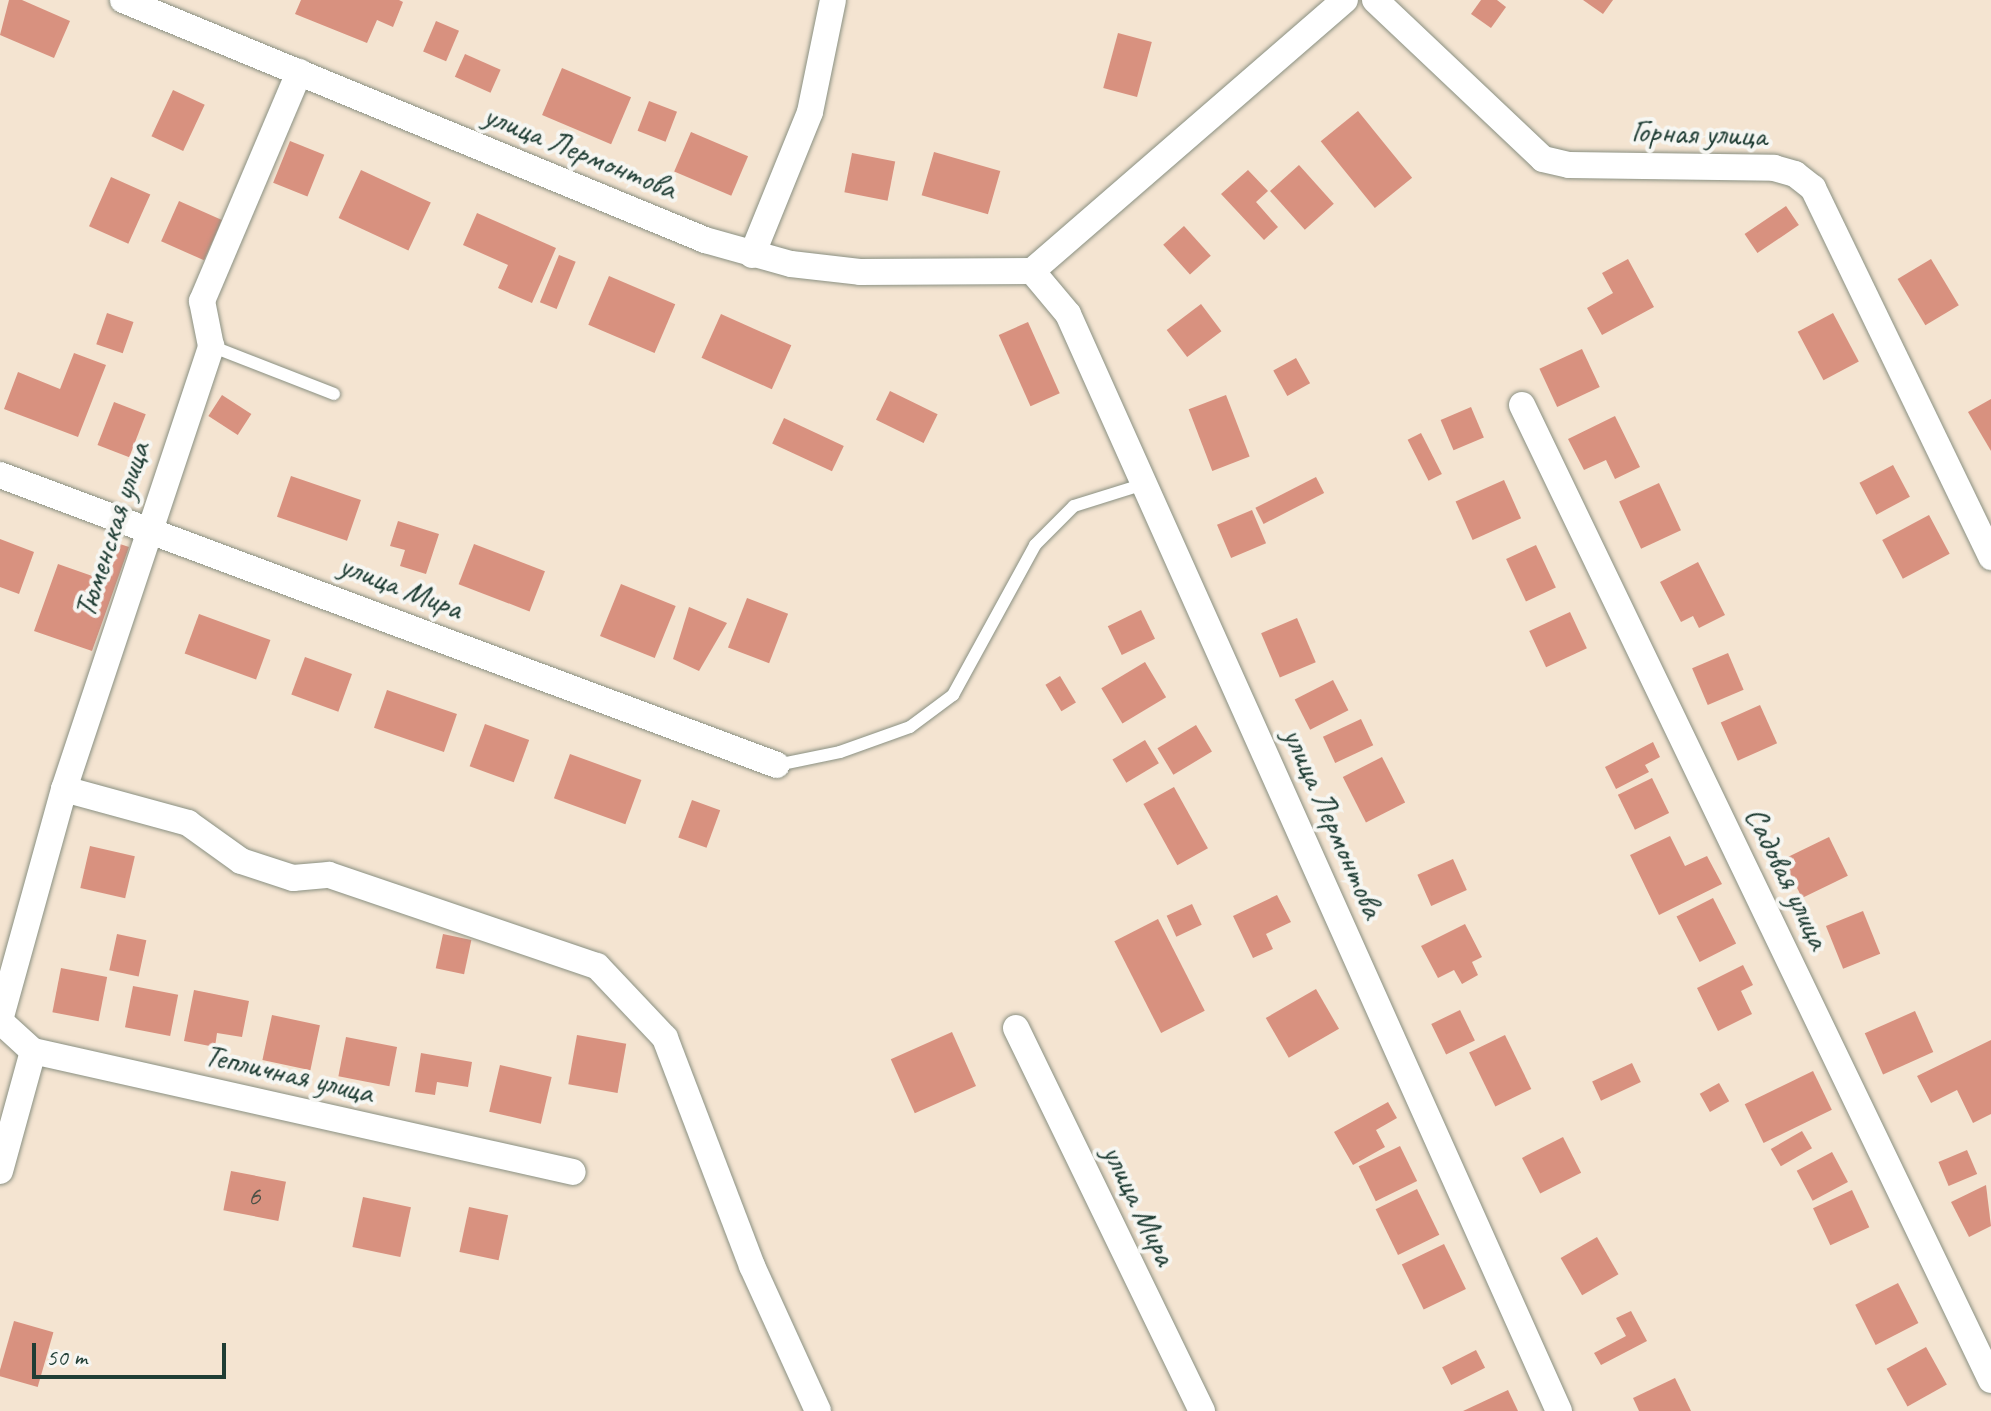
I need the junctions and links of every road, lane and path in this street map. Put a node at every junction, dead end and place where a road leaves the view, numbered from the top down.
1 (123, 0) edge
2 (833, 0) edge
3 (1345, 0) edge
4 (1375, 0) edge
5 (299, 72) junction
6 (752, 255) junction
7 (1032, 271) junction
8 (211, 346) junction
9 (334, 394) dead end
10 (1522, 405) dead end
11 (0, 475) edge
12 (1144, 484) junction
13 (147, 528) junction
14 (1991, 557) edge
15 (777, 765) joint
16 (64, 789) junction
17 (0, 1021) edge
18 (1016, 1028) dead end
19 (33, 1051) junction
20 (0, 1171) edge
21 (573, 1172) dead end
22 (1991, 1380) edge
23 (818, 1411) edge
24 (1202, 1411) edge
25 (1559, 1411) edge

1 - 5 street, улица Лермонтова
2 - 6 street
3 - 7 street
4 - 14 street, Горная улица
5 - 6 street, улица Лермонтова
5 - 8 street
6 - 7 street, улица Лермонтова
7 - 12 street, улица Лермонтова
8 - 9 lane
8 - 13 street, Тюменская улица
10 - 22 street, Садовая улица
11 - 13 street, улица Мира
12 - 15 lane
12 - 25 street, улица Лермонтова
13 - 15 street, улица Мира
13 - 16 street, Тюменская улица
16 - 17 street, Тюменская улица
16 - 23 street
17 - 19 street, Тепличная улица
18 - 24 street, улица Мира
19 - 20 street
19 - 21 street, Тепличная улица

